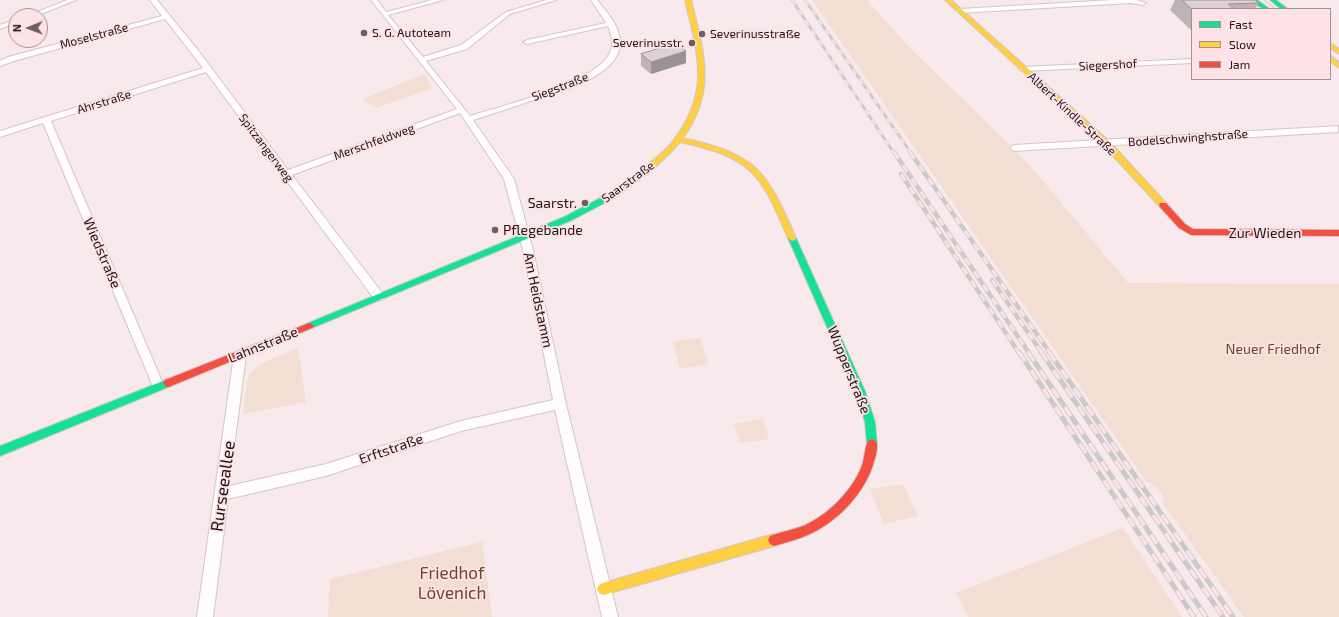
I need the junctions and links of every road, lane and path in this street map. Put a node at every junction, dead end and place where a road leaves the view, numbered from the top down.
1 (73, 0) edge
2 (153, 0) edge
3 (374, 0) edge
4 (440, 0) edge
5 (553, 0) edge
6 (596, 0) edge
7 (688, 0) edge
8 (948, 0) edge
9 (1253, 0) edge
10 (1273, 0) edge
11 (1143, 3) dead end
12 (1265, 8) edge
13 (1284, 8) edge
14 (48, 9) edge
15 (959, 11) junction
16 (384, 14) junction
17 (165, 17) junction
18 (610, 24) junction
19 (528, 42) dead end
20 (1331, 46) edge
21 (1339, 52) edge
22 (1331, 59) edge
23 (421, 60) junction
24 (1191, 61) edge
25 (0, 64) edge
26 (1339, 66) edge
27 (208, 69) junction
28 (1023, 69) junction
29 (462, 110) junction
30 (469, 119) junction
31 (46, 120) junction
32 (1338, 129) dead end
33 (0, 134) edge
34 (678, 139) junction
35 (1106, 143) junction
36 (1014, 148) dead end
37 (286, 174) junction
38 (1190, 232) joint
39 (1339, 233) edge
40 (524, 237) junction
41 (379, 297) junction
42 (240, 355) junction
43 (158, 386) junction
44 (560, 404) junction
45 (0, 451) edge
46 (222, 494) junction
47 (603, 589) junction
48 (205, 617) edge
49 (610, 617) edge

1 - 14 street
2 - 17 street, Spitzangerweg
3 - 16 street, Am Heidstamm
4 - 16 street
5 - 23 street
6 - 18 street, Siegstraße
7 - 34 street, Saarstraße
8 - 15 street, Albert-Kindle-Straße
9 - 12 street
10 - 13 street
11 - 15 street
15 - 28 street, Albert-Kindle-Straße
16 - 23 street, Am Heidstamm
17 - 25 street, Moselstraße
17 - 27 street, Spitzangerweg
18 - 19 street
18 - 30 street, Siegstraße
20 - 21 street
22 - 26 street
23 - 29 street, Am Heidstamm
24 - 28 street, Siegershof
27 - 31 street, Ahrstraße
27 - 37 street, Spitzangerweg
28 - 35 street, Albert-Kindle-Straße
29 - 30 street, Am Heidstamm
29 - 37 street, Merschfeldweg
30 - 40 street, Am Heidstamm
31 - 33 street, Ahrstraße
31 - 43 street, Wiedstraße
32 - 35 street, Bodelschwinghstraße
34 - 40 street, Saarstraße
34 - 47 street, Wupperstraße
35 - 36 street, Bodelschwinghstraße
35 - 38 street, Albert-Kindle-Straße
37 - 41 street, Spitzangerweg
38 - 39 street, Zur Wieden
40 - 41 street, Lahnstraße
40 - 44 street, Am Heidstamm
41 - 42 street, Lahnstraße
42 - 43 street, Lahnstraße
42 - 46 street, Rurseeallee
43 - 45 street, Lahnstraße
44 - 46 street, Erftstraße
44 - 47 street, Am Heidstamm
46 - 48 street, Rurseeallee
47 - 49 street, Am Heidstamm

